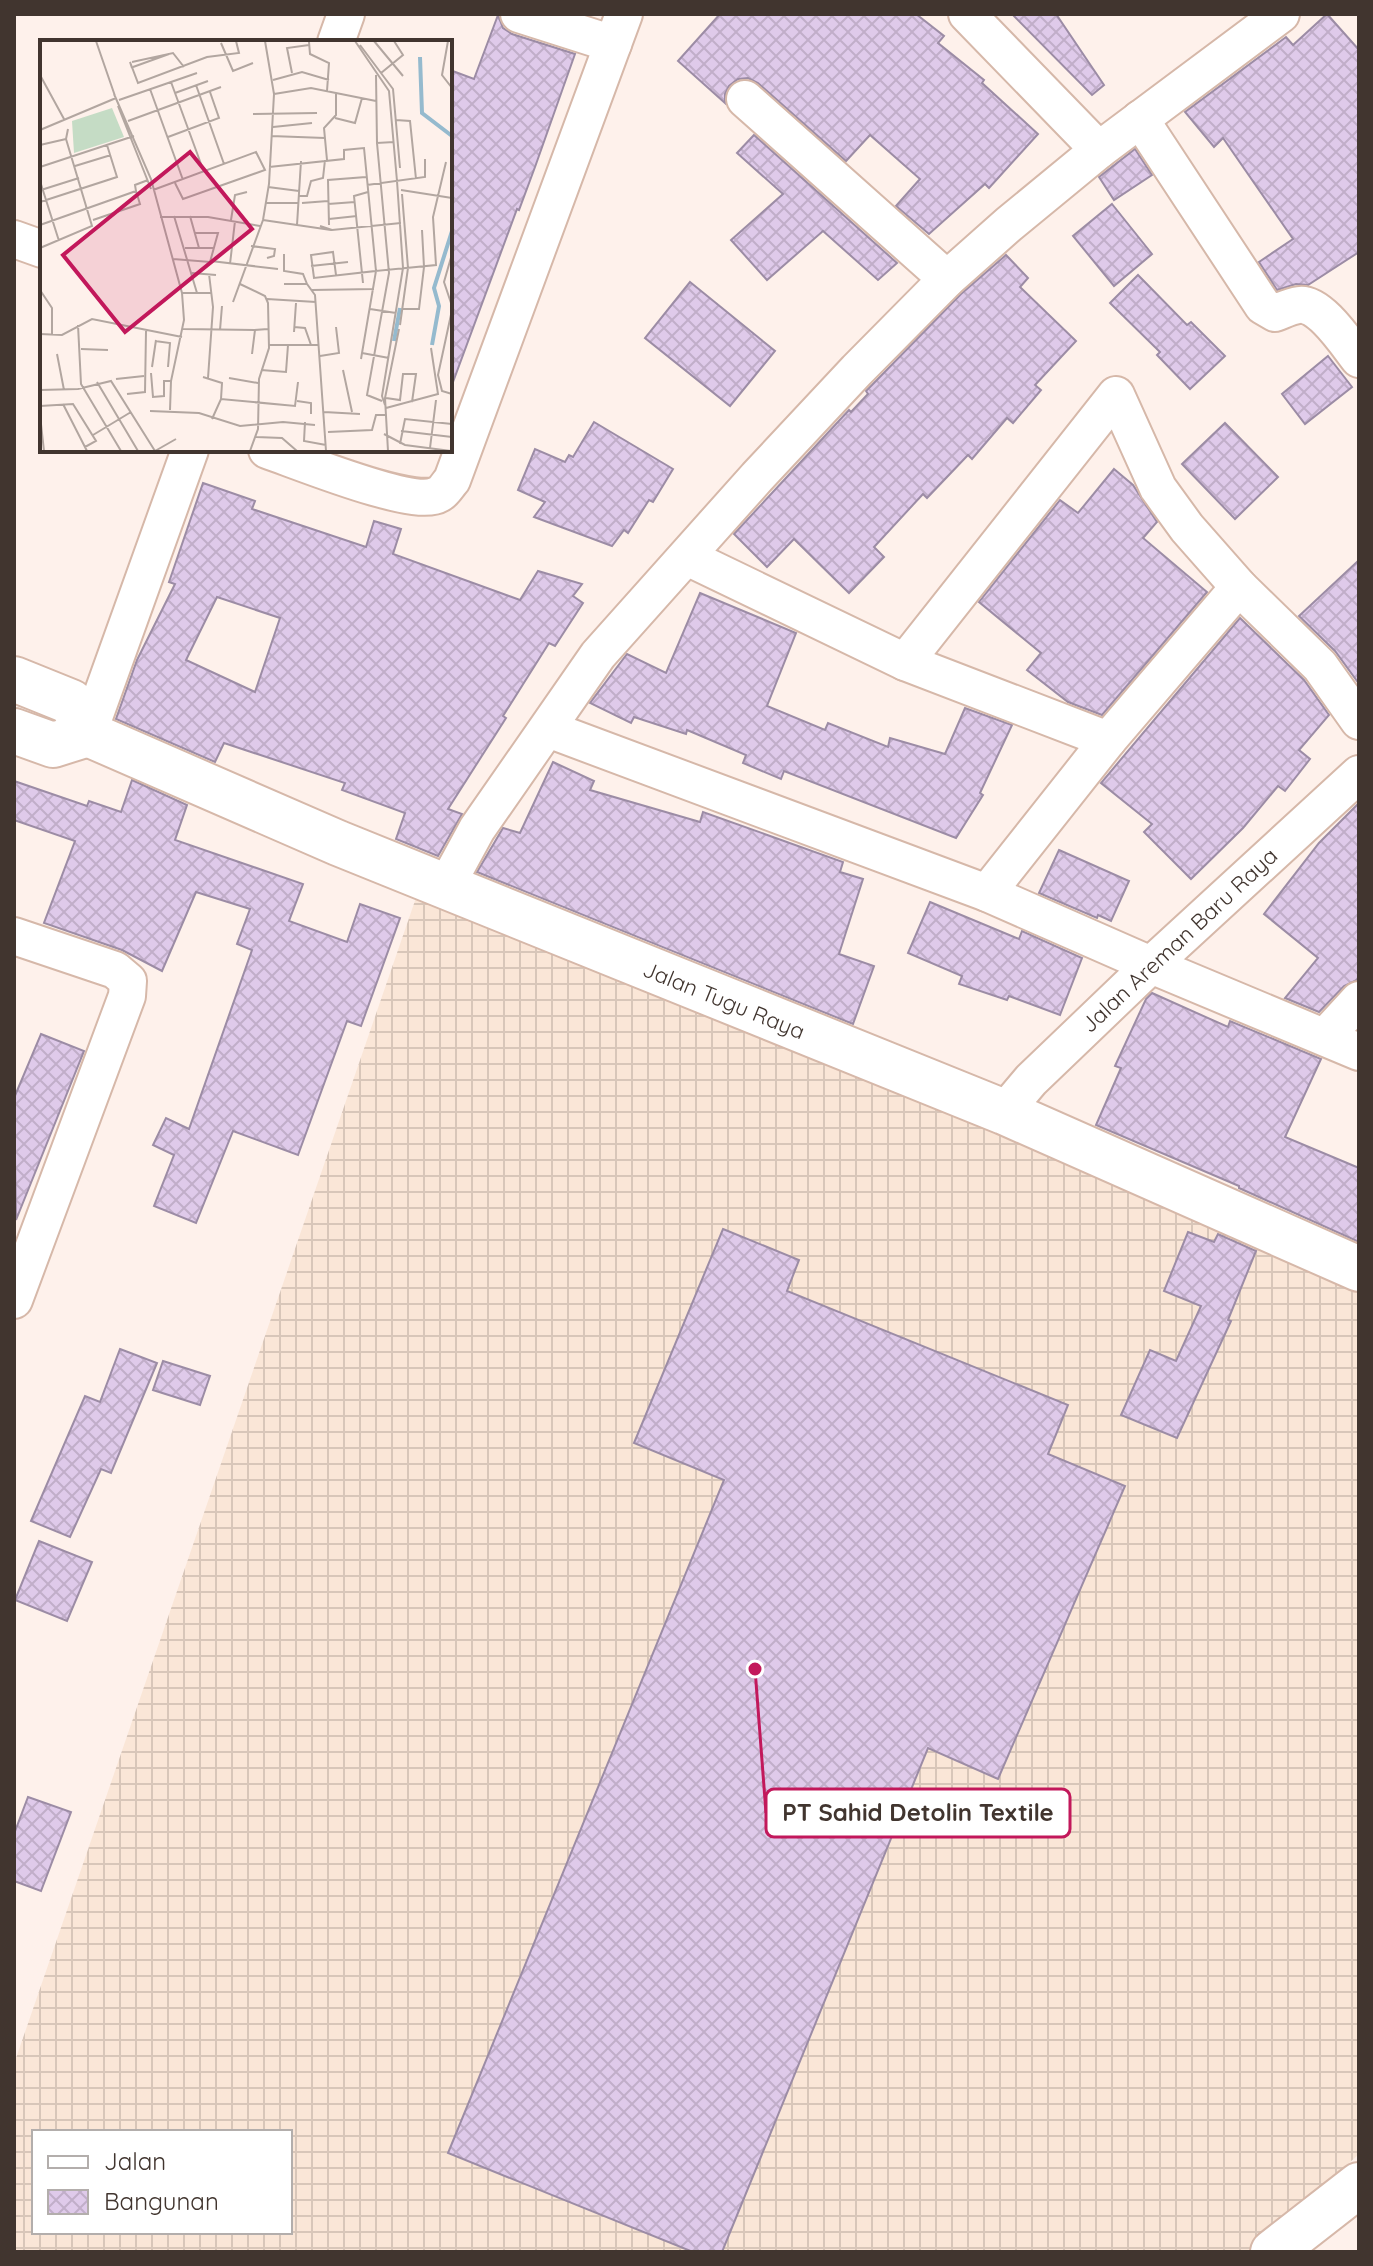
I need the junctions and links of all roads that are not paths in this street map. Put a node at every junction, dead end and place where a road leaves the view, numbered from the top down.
1 (519, 14) edge
2 (967, 14) edge
3 (1281, 14) edge
4 (618, 29) edge
5 (745, 99) dead end
6 (1140, 119) junction
7 (1099, 150) junction
8 (14, 239) edge
9 (40, 248) edge
10 (947, 279) junction
11 (1359, 359) edge
12 (189, 452) edge
13 (273, 452) edge
14 (687, 557) junction
15 (1239, 587) junction
16 (905, 662) junction
17 (14, 679) edge
18 (1359, 721) edge
19 (548, 729) junction
20 (14, 731) edge
21 (88, 734) junction
22 (1108, 740) junction
23 (1359, 774) edge
24 (446, 886) junction
25 (987, 893) junction
26 (14, 936) edge
27 (1151, 965) junction
28 (1359, 1000) edge
29 (1325, 1037) junction
30 (1359, 1052) edge
31 (1004, 1112) junction
32 (1359, 1269) edge
33 (14, 1300) edge
34 (1359, 2185) edge
35 (1273, 2252) edge

1 - 4 street
2 - 7 street
3 - 6 street
4 - 13 street
5 - 10 street
6 - 7 street
6 - 11 street
7 - 10 street
8 - 9 street
10 - 14 street
12 - 21 street
14 - 16 street
14 - 19 street
15 - 16 street
15 - 18 street
15 - 22 street
16 - 22 street
17 - 21 street
19 - 24 street
19 - 25 street
20 - 21 street
21 - 24 street, Jalan Tugu Raya
22 - 25 street
23 - 27 street, Jalan Areman Baru Raya
24 - 31 street, Jalan Tugu Raya
25 - 27 street
26 - 33 street
27 - 29 street
27 - 31 street, Jalan Areman Baru Raya
28 - 29 street
29 - 30 street
31 - 32 street, Jalan Tugu Raya
34 - 35 street

